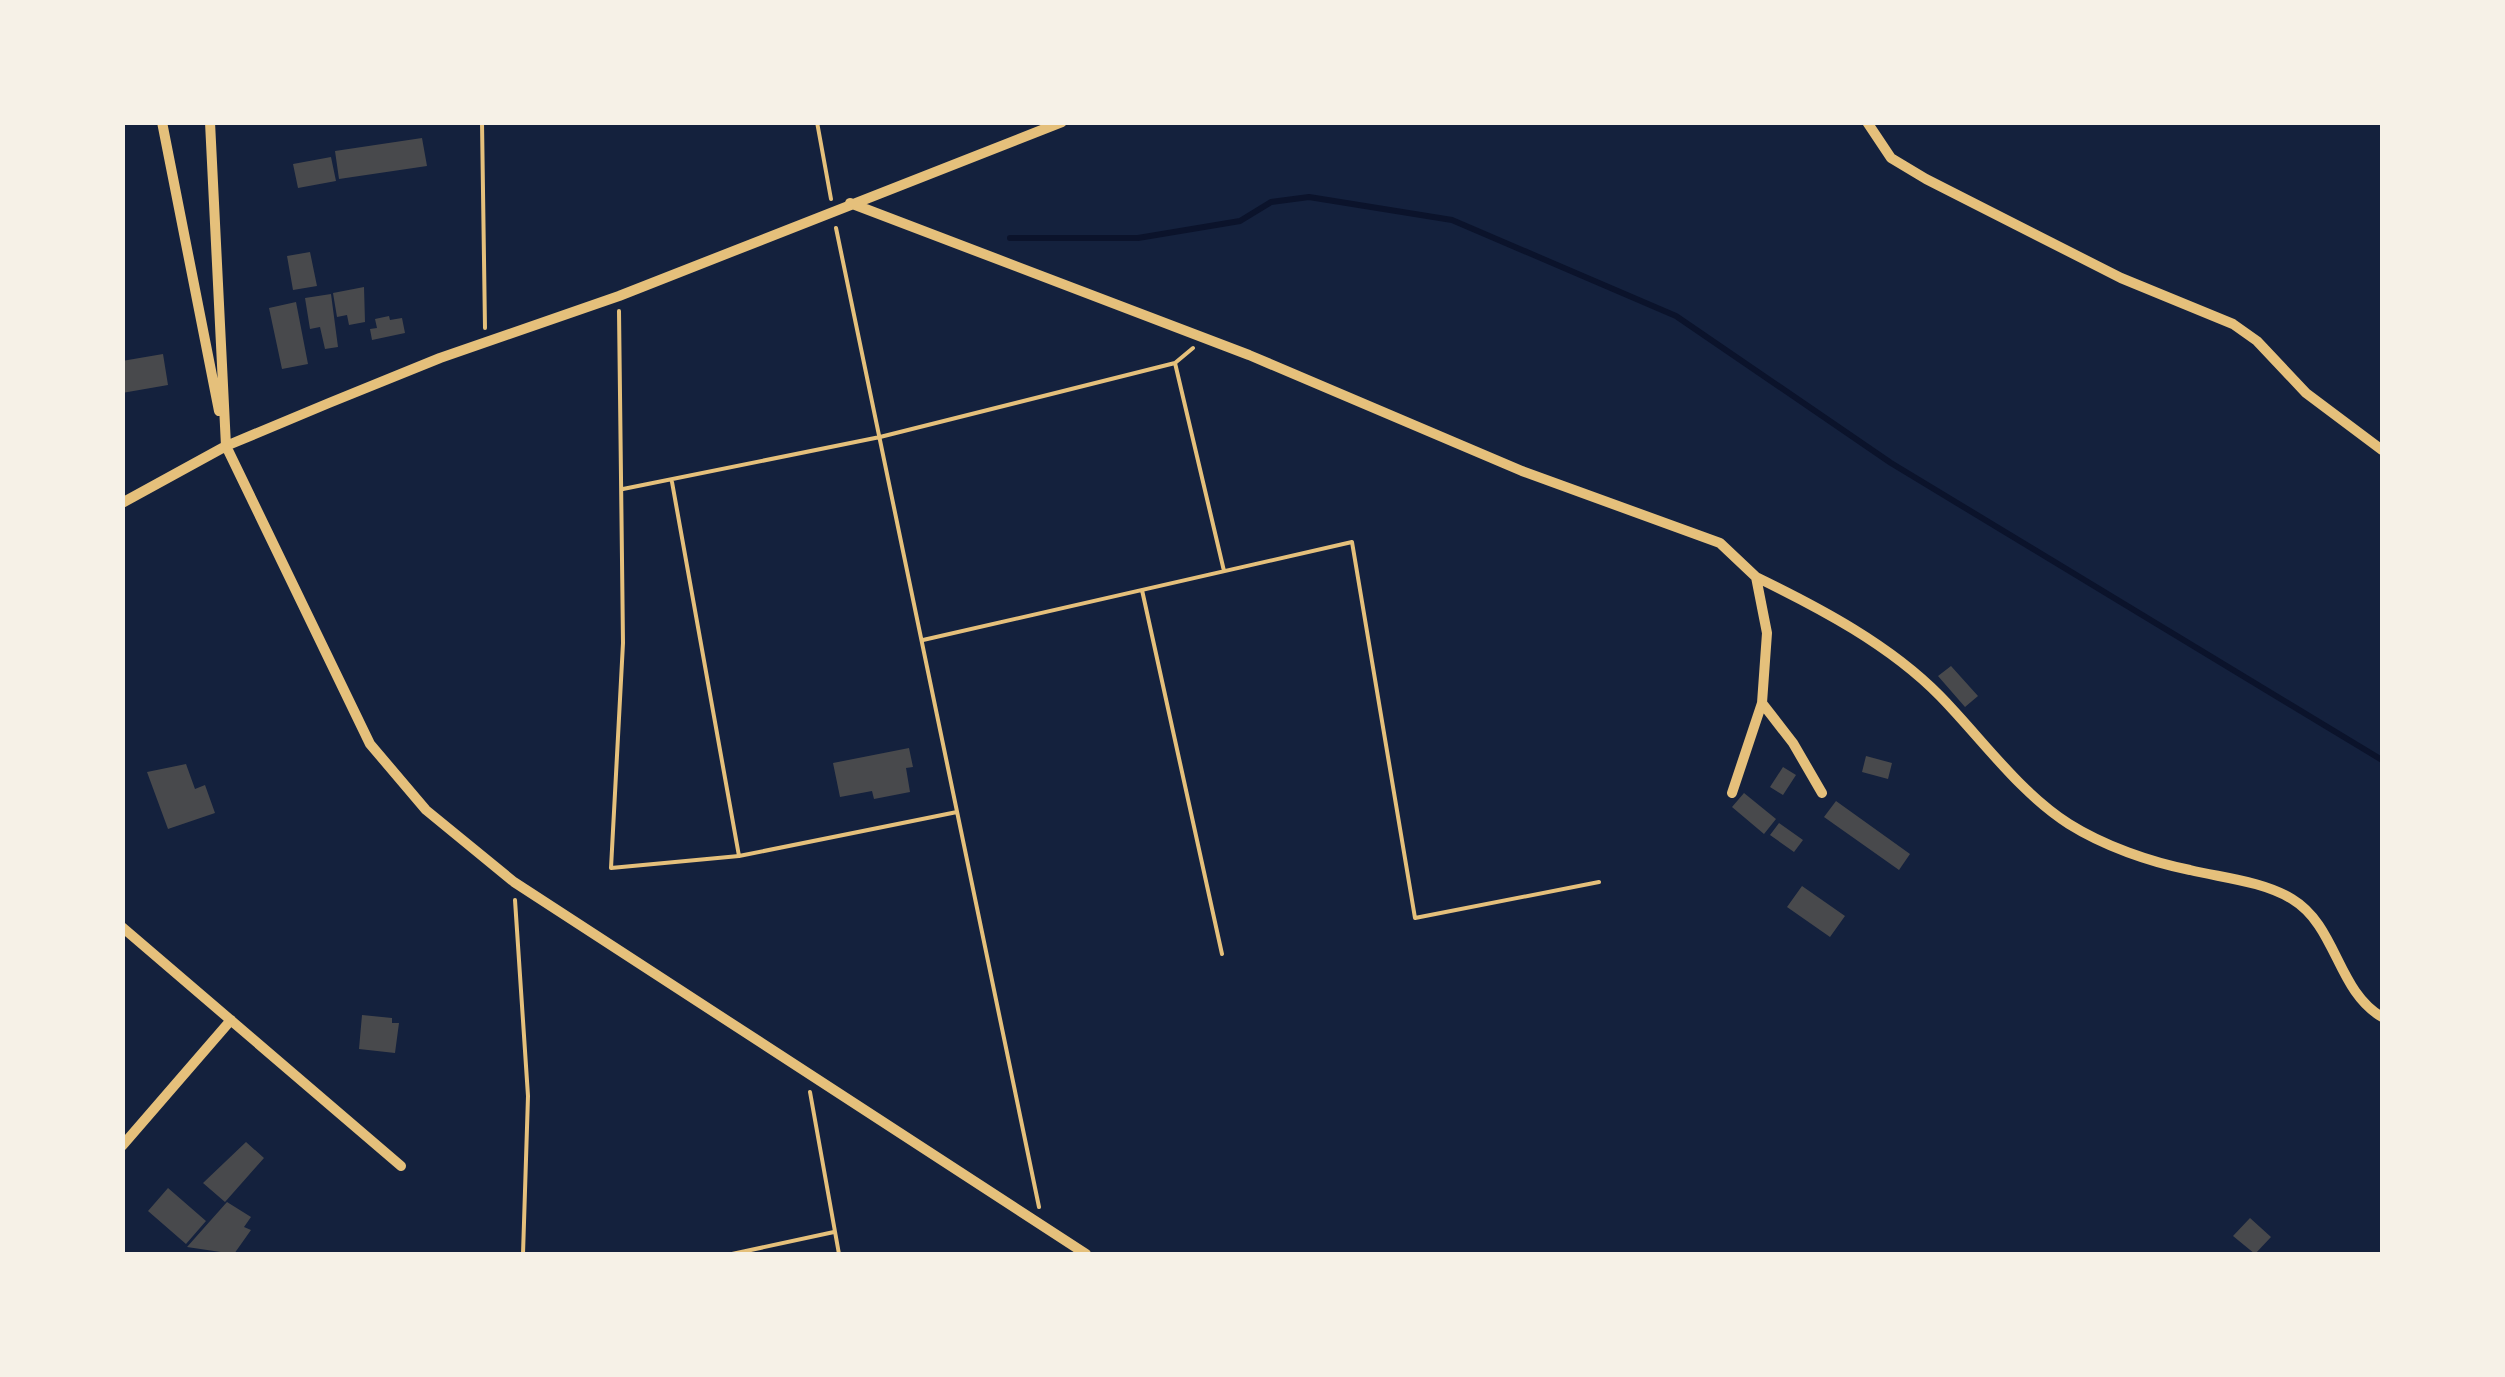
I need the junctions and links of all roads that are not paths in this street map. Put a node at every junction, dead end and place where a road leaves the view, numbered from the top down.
1 (162, 122) edge
2 (210, 122) edge
3 (1062, 122) edge
4 (1867, 122) edge
5 (850, 204) junction
6 (226, 446) junction
7 (2382, 450) edge
8 (122, 503) edge
9 (1756, 577) junction
10 (1762, 703) junction
11 (1822, 793) dead end
12 (1732, 794) dead end
13 (122, 927) edge
14 (2382, 1017) edge
15 (230, 1020) junction
16 (122, 1146) edge
17 (401, 1166) dead end
18 (1086, 1254) edge

1 - 6 street
2 - 6 street
3 - 5 street
4 - 7 street
5 - 6 street
5 - 9 street
6 - 8 street
6 - 18 street
9 - 10 street
9 - 14 street
10 - 11 street
10 - 12 street
13 - 15 street
15 - 16 street
15 - 17 street

